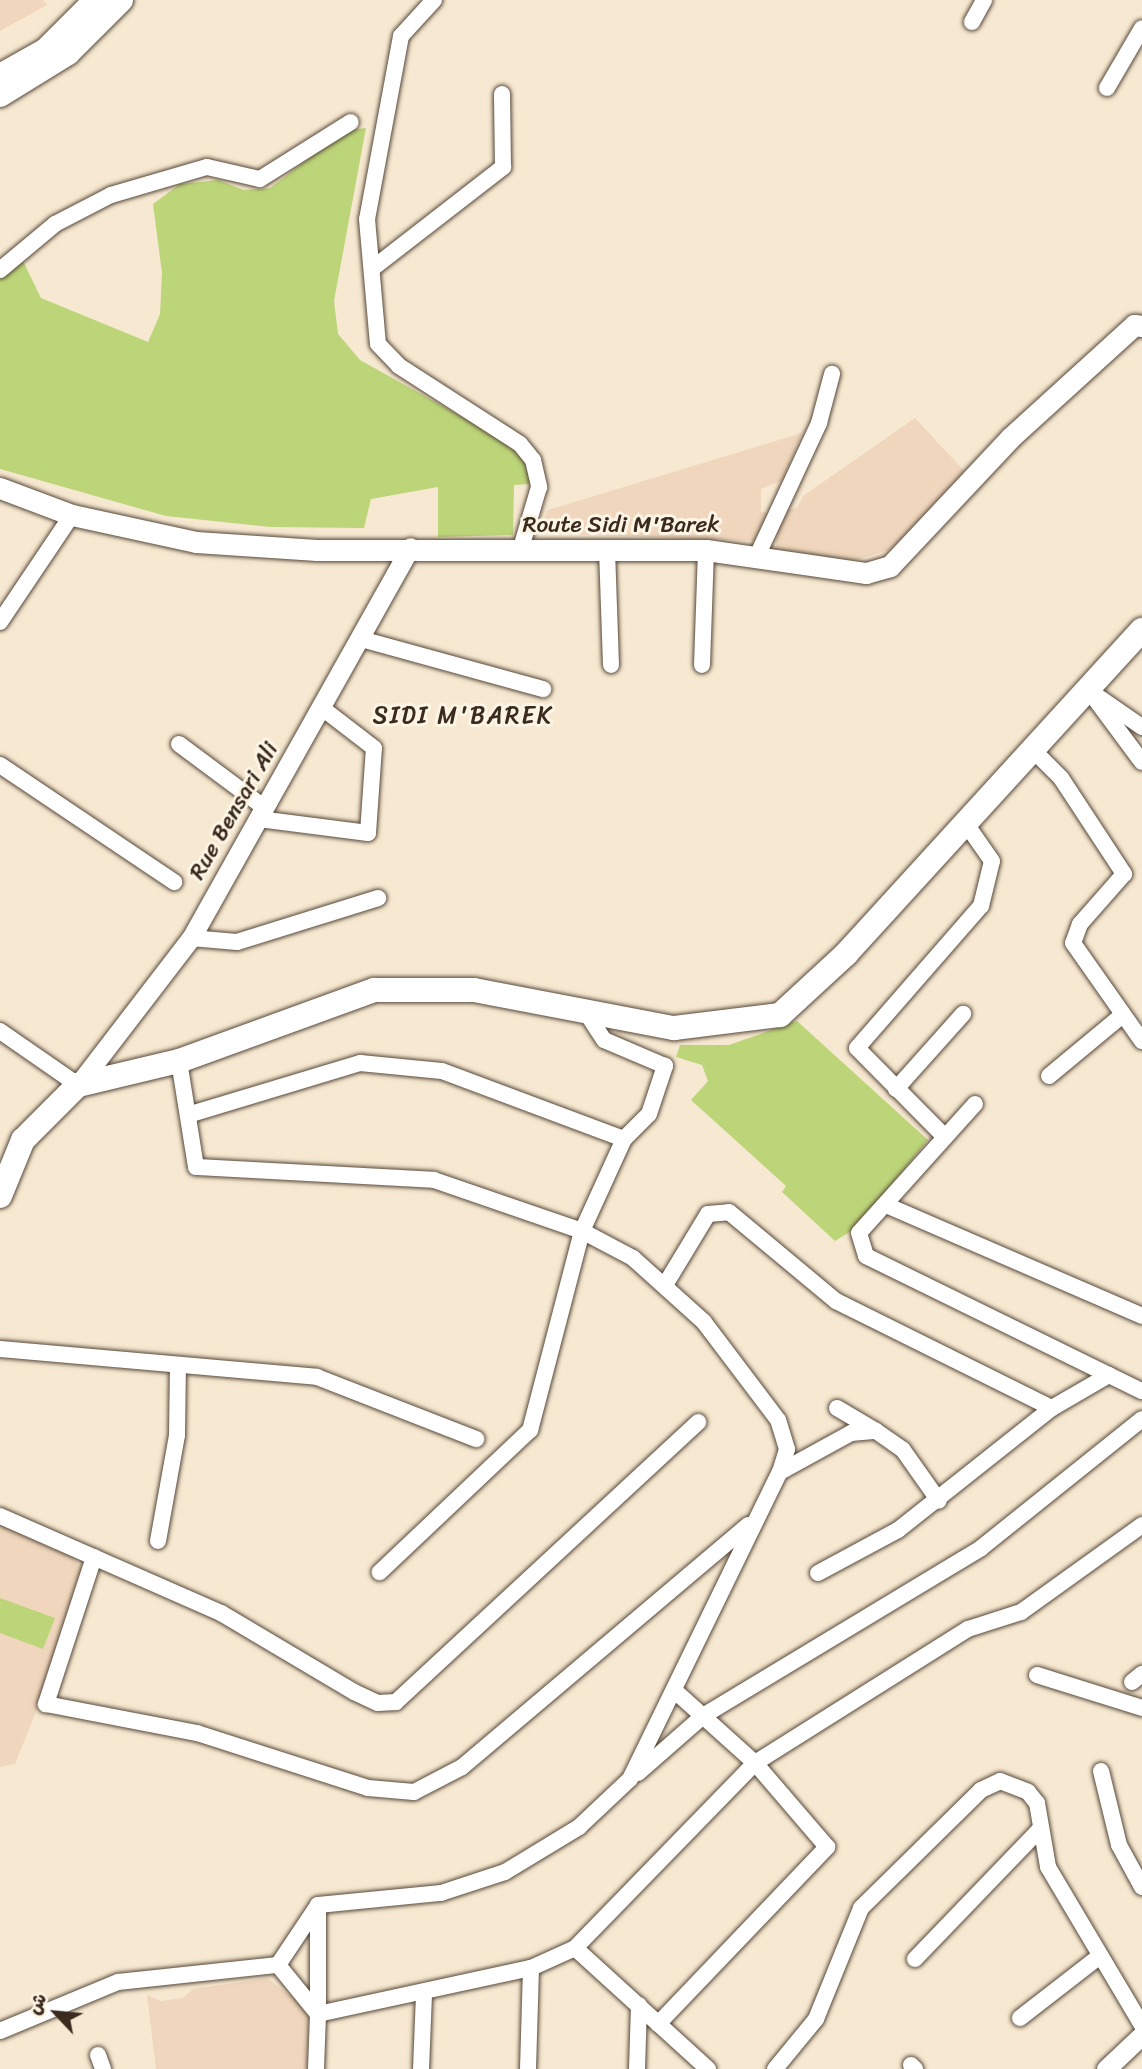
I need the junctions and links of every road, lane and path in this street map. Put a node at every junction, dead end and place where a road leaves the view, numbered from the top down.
1 (96, 0) edge
2 (121, 0) edge
3 (434, 0) edge
4 (984, 0) edge
5 (972, 22) dead end
6 (1142, 28) edge
7 (0, 76) edge
8 (1107, 88) dead end
9 (502, 94) dead end
10 (0, 95) edge
11 (351, 122) dead end
12 (373, 268) junction
13 (0, 270) edge
14 (1139, 321) edge
15 (832, 374) dead end
16 (0, 488) edge
17 (72, 515) junction
18 (410, 547) junction
19 (607, 550) junction
20 (706, 550) junction
21 (520, 551) junction
22 (758, 554) junction
23 (0, 622) edge
24 (1141, 632) edge
25 (361, 639) junction
26 (611, 665) dead end
27 (702, 665) dead end
28 (1087, 688) junction
29 (543, 689) dead end
30 (322, 708) junction
31 (1142, 727) edge
32 (178, 744) dead end
33 (1031, 748) junction
34 (1142, 762) edge
35 (0, 765) edge
36 (262, 814) junction
37 (964, 821) junction
38 (174, 881) dead end
39 (378, 898) dead end
40 (191, 938) junction
41 (583, 1008) junction
42 (963, 1014) dead end
43 (1120, 1017) junction
44 (0, 1031) edge
45 (1142, 1041) edge
46 (179, 1061) junction
47 (1049, 1076) dead end
48 (78, 1085) junction
49 (896, 1089) junction
50 (975, 1104) dead end
51 (191, 1114) junction
52 (946, 1137) junction
53 (624, 1139) junction
54 (11, 1152) edge
55 (0, 1196) edge
56 (886, 1205) junction
57 (582, 1231) junction
58 (665, 1285) junction
59 (1142, 1316) edge
60 (0, 1349) edge
61 (178, 1365) junction
62 (1109, 1375) junction
63 (1142, 1391) edge
64 (837, 1408) dead end
65 (1052, 1408) junction
66 (1142, 1419) edge
67 (698, 1422) dead end
68 (876, 1431) junction
69 (476, 1439) dead end
70 (780, 1472) junction
71 (939, 1501) junction
72 (0, 1516) edge
73 (752, 1521) junction
74 (1142, 1525) edge
75 (158, 1541) dead end
76 (94, 1557) junction
77 (380, 1572) dead end
78 (818, 1573) dead end
79 (1037, 1675) dead end
80 (674, 1690) junction
81 (1142, 1708) edge
82 (702, 1716) junction
83 (755, 1763) junction
84 (1101, 1771) dead end
85 (630, 1779) junction
86 (1040, 1829) junction
87 (1142, 1887) edge
88 (318, 1905) junction
89 (575, 1948) junction
90 (1100, 1956) junction
91 (915, 1959) dead end
92 (278, 1965) junction
93 (531, 1968) junction
94 (424, 1995) junction
95 (639, 2005) junction
96 (318, 2014) junction
97 (1020, 2018) dead end
98 (658, 2024) junction
99 (1142, 2025) edge
100 (0, 2031) edge
101 (1142, 2035) edge
102 (316, 2069) edge
103 (421, 2069) edge
104 (528, 2069) edge
105 (637, 2069) edge
106 (708, 2069) edge
107 (775, 2069) edge
108 (1106, 2069) edge

1 - 7 main road
2 - 10 main road
3 - 12 street
4 - 5 street
6 - 8 street
9 - 12 street
11 - 13 street
12 - 21 street
14 - 22 main road, Route Sidi M'Barek
15 - 22 street
16 - 17 main road, Route Sidi M'Barek
17 - 18 main road, Route Sidi M'Barek
17 - 23 street
18 - 21 main road, Route Sidi M'Barek
18 - 25 street, Rue Bensari Ali
19 - 20 main road, Route Sidi M'Barek
19 - 21 main road, Route Sidi M'Barek
19 - 26 street
20 - 22 main road, Route Sidi M'Barek
20 - 27 street
24 - 28 main road
25 - 29 street
25 - 30 street, Rue Bensari Ali
28 - 31 street
28 - 33 main road
28 - 34 street
30 - 36 street, Rue Bensari Ali
30 - 36 street
32 - 36 street
33 - 37 main road
33 - 43 street
35 - 38 street
36 - 40 street, Rue Bensari Ali
37 - 41 main road
37 - 49 street
39 - 40 street
40 - 48 street, Rue Bensari Ali
41 - 46 main road
41 - 53 street
42 - 49 street
43 - 45 street
43 - 47 street
44 - 48 street
46 - 48 main road
46 - 51 street
48 - 54 main road
49 - 52 street
50 - 52 street
51 - 53 street
51 - 57 street
52 - 56 street
53 - 57 street
54 - 55 main road
56 - 59 street
56 - 62 street
57 - 58 street
57 - 77 street
58 - 65 street
58 - 70 street
60 - 61 street
61 - 69 street
61 - 75 street
62 - 63 street
62 - 65 street
64 - 68 street
65 - 71 street
66 - 82 street
67 - 76 street
68 - 70 street
68 - 71 street
70 - 73 street
71 - 78 street
72 - 76 street
73 - 76 street
73 - 80 street
74 - 83 street
79 - 81 street
80 - 82 street
80 - 85 street
82 - 83 street
82 - 85 street
83 - 89 street
83 - 98 street
84 - 87 street
85 - 88 street
86 - 90 street
86 - 91 street
86 - 107 street
88 - 92 street
88 - 96 street
89 - 93 street
89 - 95 street
90 - 97 street
90 - 99 street
92 - 96 street
92 - 100 street
93 - 94 street
93 - 104 street
94 - 96 street
94 - 103 street
95 - 98 street
95 - 105 street
96 - 102 street
98 - 106 street
101 - 108 street

